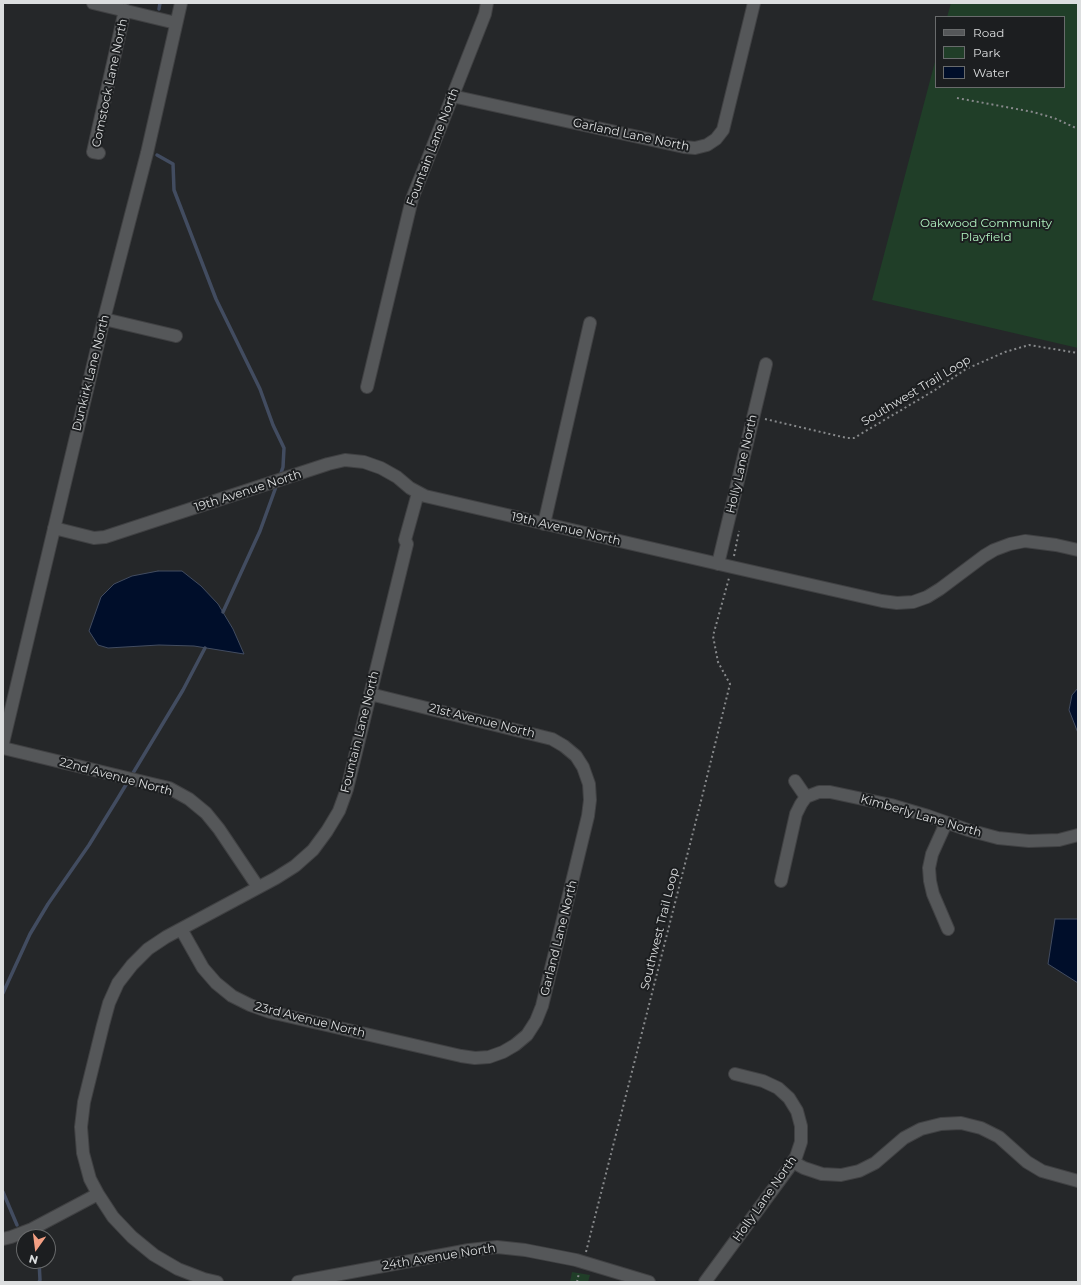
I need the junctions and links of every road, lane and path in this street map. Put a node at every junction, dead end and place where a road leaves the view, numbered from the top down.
1 (181, 3) edge
2 (487, 3) edge
3 (754, 3) edge
4 (101, 4) edge
5 (125, 10) junction
6 (176, 23) junction
7 (452, 96) junction
8 (957, 98) dead end
9 (1078, 129) edge
10 (99, 153) dead end
11 (104, 319) junction
12 (590, 323) dead end
13 (176, 336) dead end
14 (1078, 353) edge
15 (766, 364) dead end
16 (367, 387) dead end
17 (763, 418) dead end
18 (418, 493) junction
19 (544, 524) junction
20 (54, 528) junction
21 (1078, 550) edge
22 (718, 564) junction
23 (728, 581) dead end
24 (370, 694) junction
25 (3, 743) edge
26 (3, 748) edge
27 (583, 767) joint
28 (796, 781) dead end
29 (806, 797) junction
30 (946, 822) junction
31 (1078, 835) edge
32 (781, 881) dead end
33 (258, 887) junction
34 (181, 929) junction
35 (948, 929) dead end
36 (462, 1056) joint
37 (735, 1074) dead end
38 (793, 1162) junction
39 (1078, 1181) edge
40 (98, 1194) junction
41 (3, 1239) edge
42 (582, 1262) junction
43 (217, 1282) edge
44 (298, 1282) edge
45 (577, 1282) edge
46 (649, 1282) edge
47 (705, 1282) edge

1 - 6 street, Dunkirk Lane North
2 - 7 street, Fountain Lane North
3 - 7 street, Garland Lane North
4 - 5 street
5 - 6 street
5 - 10 street, Comstock Lane North
6 - 11 street, Dunkirk Lane North
7 - 16 street, Fountain Lane North
8 - 9 path
11 - 13 street
11 - 20 street, Dunkirk Lane North
12 - 19 street
14 - 17 path, Southwest Trail Loop
15 - 22 street, Holly Lane North
18 - 19 street, 19th Avenue North
18 - 20 street, 19th Avenue North
18 - 24 street, Fountain Lane North
19 - 22 street, 19th Avenue North
20 - 25 street, Dunkirk Lane North
21 - 22 street, 19th Avenue North
23 - 42 path, Southwest Trail Loop
24 - 27 street, 21st Avenue North
24 - 33 street, Fountain Lane North
26 - 33 street, 22nd Avenue North
27 - 36 street, Garland Lane North
28 - 29 street
29 - 30 street, Kimberly Lane North
29 - 32 street
30 - 31 street, Kimberly Lane North
30 - 35 street
33 - 34 street, Fountain Lane North
34 - 36 street, 23rd Avenue North
34 - 40 street
37 - 38 street, Holly Lane North
38 - 39 street
38 - 47 street, Holly Lane North
40 - 41 street
40 - 43 street
42 - 44 street, 24th Avenue North
42 - 45 path, Southwest Trail Loop
42 - 46 street, 24th Avenue North

